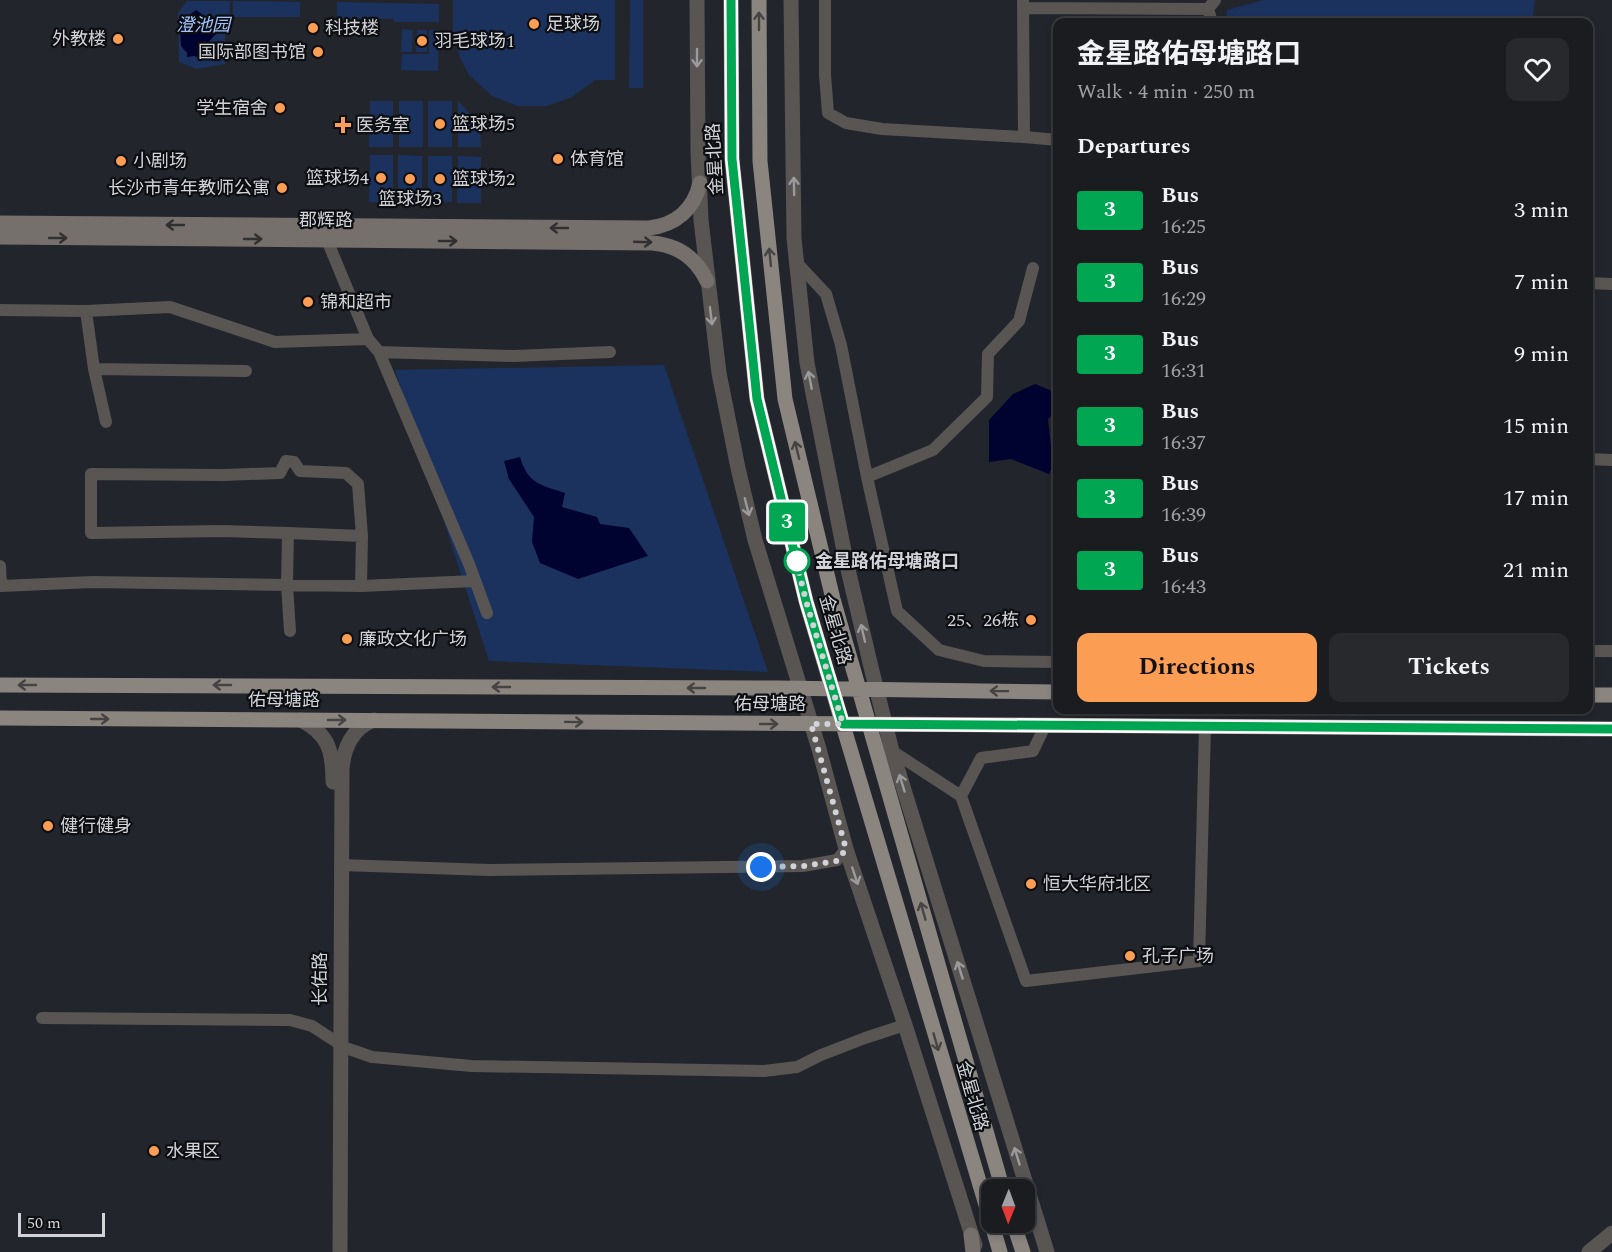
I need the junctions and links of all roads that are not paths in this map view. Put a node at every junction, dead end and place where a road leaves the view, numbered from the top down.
1 (697, 0) edge
2 (731, 0) edge
3 (759, 0) edge
4 (791, 0) edge
5 (825, 0) edge
6 (1023, 4) edge
7 (1211, 4) edge
8 (1024, 137) junction
9 (1053, 140) edge
10 (700, 183) junction
11 (0, 223) edge
12 (0, 237) edge
13 (327, 240) junction
14 (797, 263) junction
15 (1033, 268) dead end
16 (707, 280) junction
17 (1593, 283) edge
18 (1612, 284) edge
19 (0, 310) edge
20 (86, 311) junction
21 (368, 339) junction
22 (379, 352) junction
23 (610, 352) dead end
24 (94, 369) junction
25 (246, 371) dead end
26 (106, 422) dead end
27 (1593, 459) edge
28 (1612, 460) edge
29 (867, 477) junction
30 (288, 533) junction
31 (362, 536) junction
32 (0, 566) edge
33 (475, 581) junction
34 (287, 585) junction
35 (361, 586) junction
36 (487, 613) dead end
37 (290, 631) dead end
38 (1593, 651) edge
39 (1612, 651) edge
40 (1053, 663) edge
41 (0, 685) edge
42 (800, 689) junction
43 (832, 689) junction
44 (859, 689) junction
45 (877, 690) junction
46 (1053, 692) edge
47 (1593, 695) edge
48 (1612, 695) edge
49 (0, 718) edge
50 (301, 720) junction
51 (374, 720) junction
52 (811, 724) junction
53 (843, 724) junction
54 (869, 724) junction
55 (885, 724) junction
56 (1046, 726) junction
57 (1205, 727) junction
58 (1612, 729) edge
59 (892, 751) junction
60 (962, 796) junction
61 (846, 849) junction
62 (341, 865) junction
63 (42, 1018) dead end
64 (905, 1025) junction
65 (336, 1042) junction
66 (1000, 1179) edge
67 (1017, 1233) edge
68 (1612, 1233) edge
69 (971, 1235) joint
70 (331, 1252) edge
71 (340, 1252) edge
72 (975, 1252) edge
73 (1000, 1252) edge
74 (1023, 1252) edge
75 (1047, 1252) edge
76 (1589, 1252) edge

1 -> 10 street
2 - 43 main road, 金星北路
44 -> 3 main road, 金星北路
14 -> 4 street
5 - 8 street
6 - 7 street
6 - 8 street
8 - 9 street
10 -> 11 main road, 郡辉路
10 - 16 street
12 -> 13 main road, 郡辉路
13 -> 16 main road, 郡辉路
13 - 21 street
14 - 29 street
45 -> 14 street
15 - 29 street
16 -> 42 street
17 - 18 street
19 - 20 street
20 - 21 street
20 - 24 street
21 - 22 street
22 - 23 street
22 - 33 street
24 - 25 street
24 - 26 street
27 - 28 street
29 - 40 street
30 - 31 street
30 - 31 street
30 - 34 street
31 - 35 street
32 - 34 street
33 - 35 street
33 - 36 street
34 - 35 street
34 - 37 street
38 - 39 street
42 -> 41 main road, 佑母塘路
42 - 43 main road, 佑母塘路
42 - 52 street
43 - 44 main road, 佑母塘路
43 - 53 main road, 金星北路
44 - 45 main road, 佑母塘路
44 - 54 main road, 金星北路
46 -> 45 main road, 佑母塘路
45 - 55 street
47 - 48 main road
49 -> 50 main road, 佑母塘路
50 -> 51 main road, 佑母塘路
50 - 65 street, 长佑路
51 -> 52 main road, 佑母塘路
51 - 62 street, 长佑路
52 - 53 main road, 佑母塘路
52 - 61 street
53 - 54 main road, 佑母塘路
53 -> 73 main road, 金星北路
54 - 55 main road, 佑母塘路
66 -> 54 main road, 金星北路
55 - 56 main road, 佑母塘路
55 - 59 street
56 - 57 main road, 佑母塘路
56 - 60 street
57 - 58 main road, 佑母塘路
57 - 60 street
59 - 60 street
75 -> 59 street
61 - 62 street
61 -> 64 street
62 - 65 street, 长佑路
63 - 65 street
64 - 65 street
64 - 69 street
65 - 70 street, 长佑路
65 - 71 street, 长佑路
67 - 74 main road
68 - 76 street
69 - 72 main road

